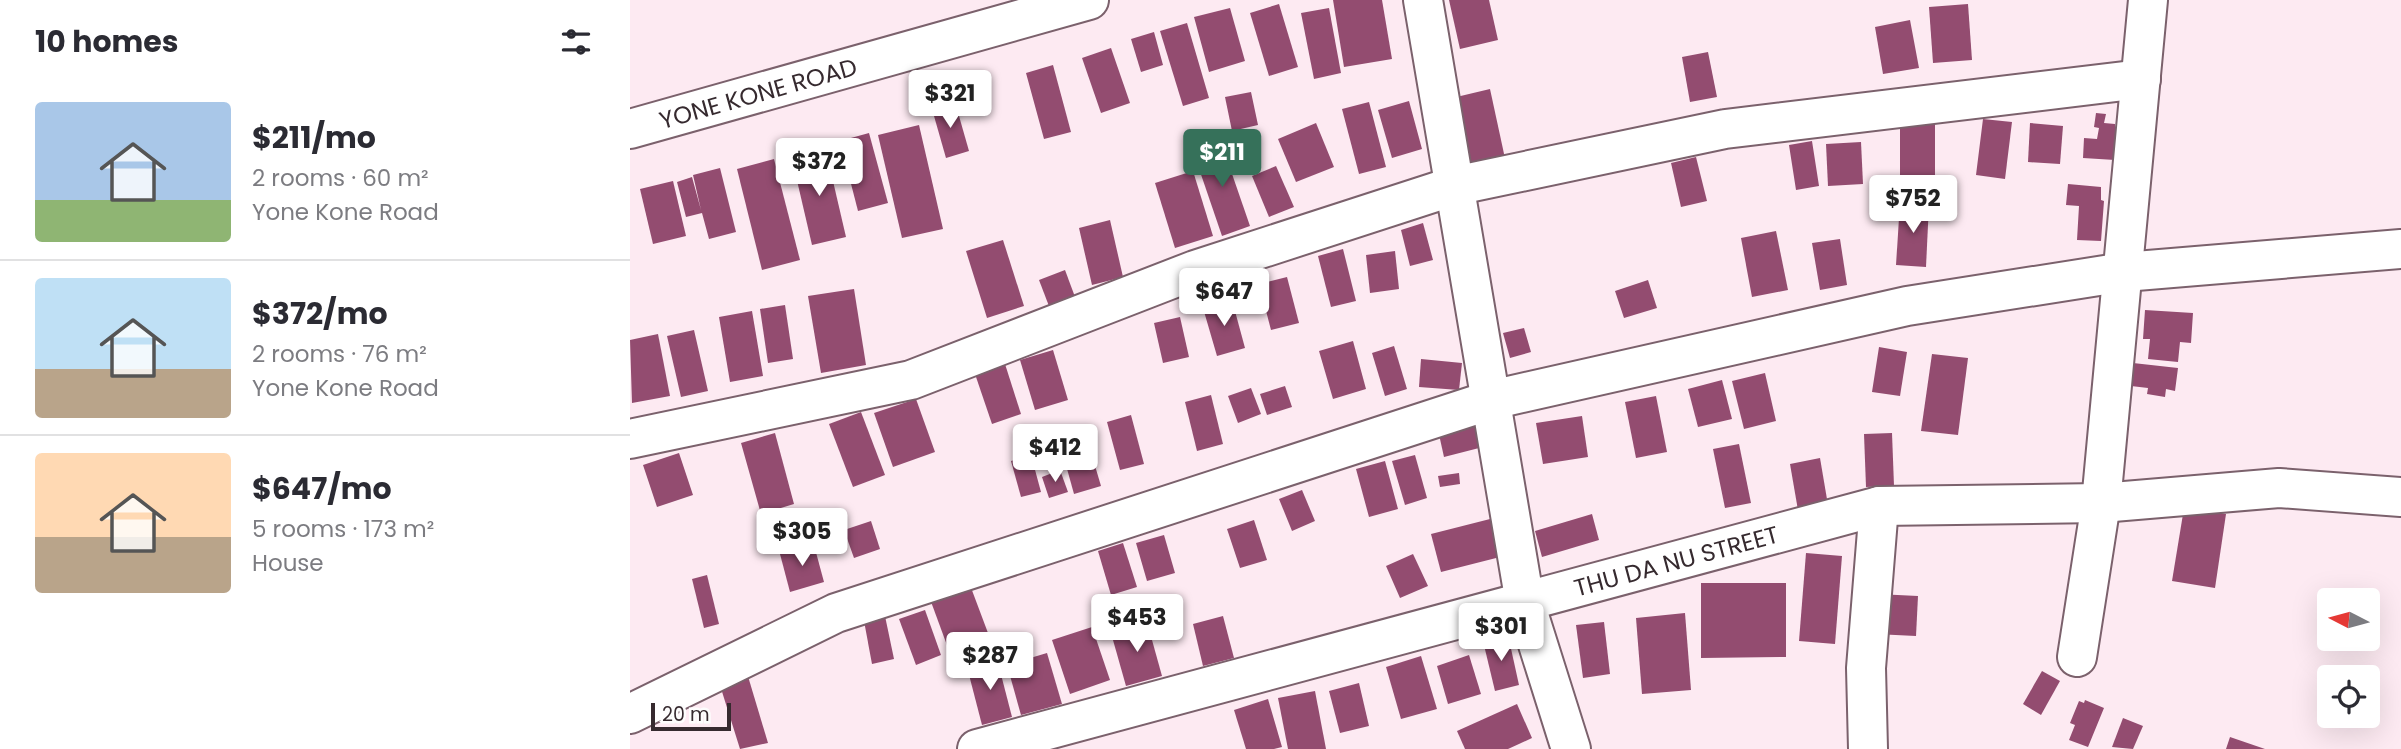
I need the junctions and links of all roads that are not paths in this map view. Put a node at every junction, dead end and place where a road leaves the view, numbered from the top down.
1 (1089, 0) edge
2 (1423, 0) edge
3 (2148, 0) edge
4 (2141, 79) junction
5 (630, 129) edge
6 (1454, 186) junction
7 (2401, 249) edge
8 (2124, 272) junction
9 (1491, 400) junction
10 (630, 439) edge
11 (2401, 497) edge
12 (2101, 503) junction
13 (1879, 506) junction
14 (1525, 603) junction
15 (2077, 657) dead end
16 (630, 714) edge
17 (976, 749) edge
18 (1571, 749) edge
19 (1868, 749) edge

1 - 5 street, YONE KONE ROAD
2 - 6 street
3 - 4 street
4 - 6 street
4 - 8 street
6 - 9 street
6 - 10 street
7 - 8 street
8 - 9 street
8 - 12 street
9 - 14 street
9 - 16 street
11 - 12 street, THU DA NU STREET
12 - 13 street, THU DA NU STREET
12 - 15 street
13 - 14 street, THU DA NU STREET
13 - 19 street
14 - 17 street, THU DA NU STREET
14 - 18 street

